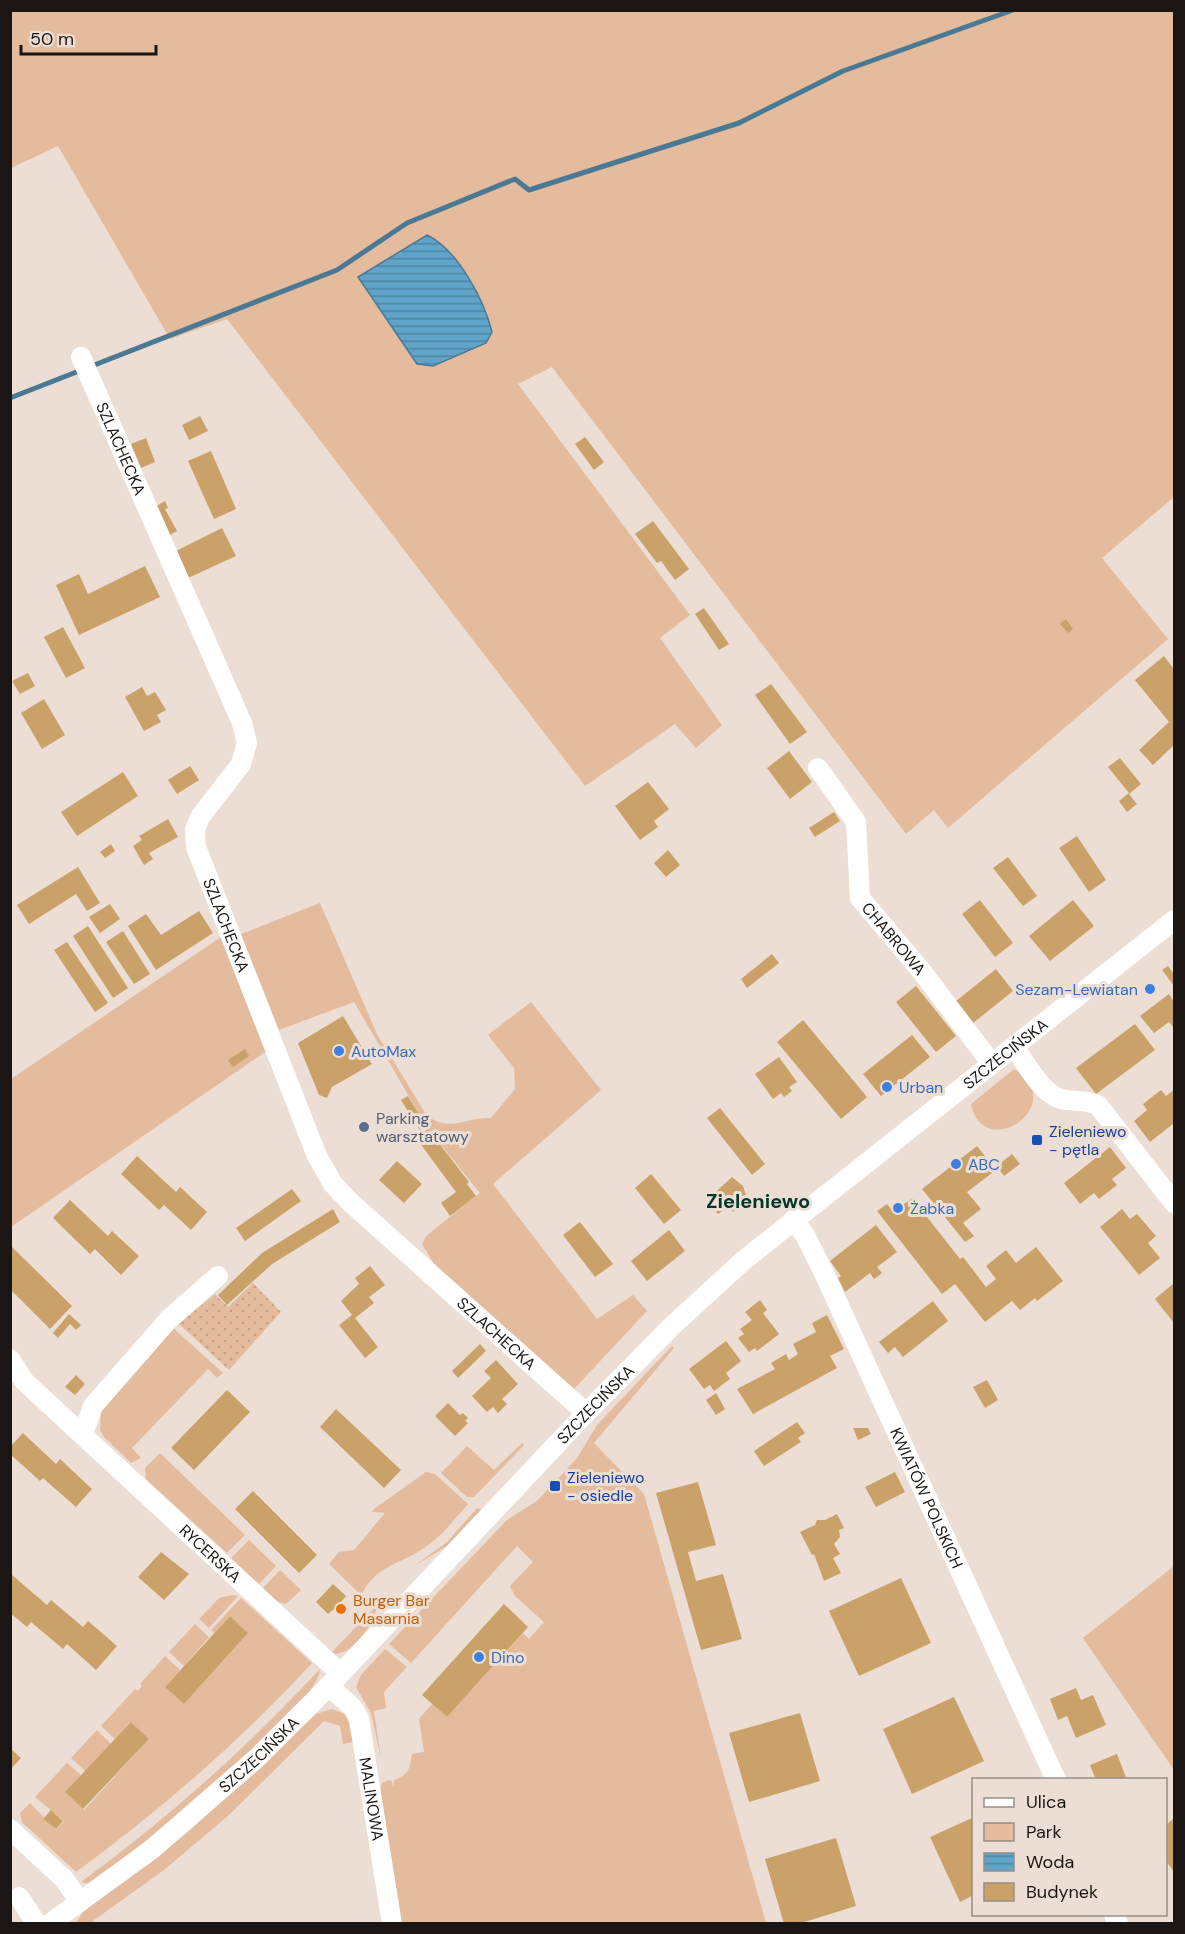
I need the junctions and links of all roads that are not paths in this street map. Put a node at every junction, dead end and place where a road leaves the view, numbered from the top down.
1 (81, 357) dead end
2 (818, 768) dead end
3 (1174, 920) edge
4 (1014, 1047) junction
5 (992, 1064) junction
6 (1174, 1203) edge
7 (793, 1220) junction
8 (218, 1276) dead end
9 (10, 1359) edge
10 (17, 1381) edge
11 (586, 1413) junction
12 (83, 1434) junction
13 (335, 1680) junction
14 (1056, 1778) edge
15 (10, 1829) edge
16 (19, 1897) dead end
17 (80, 1902) junction
18 (37, 1923) edge
19 (49, 1923) edge
20 (392, 1923) edge

1 - 11 street, SZLACHECKA
2 - 5 street, CHABROWA
3 - 4 street, SZCZECIŃSKA
4 - 5 street, SZCZECIŃSKA
4 - 6 street
5 - 7 street, SZCZECIŃSKA
7 - 11 street, SZCZECIŃSKA
7 - 14 street, KWIATÓW POLSKICH
8 - 12 street
9 - 10 street, RYCERSKA
10 - 12 street, RYCERSKA
11 - 13 street, SZCZECIŃSKA
12 - 13 street, RYCERSKA
13 - 17 street, SZCZECIŃSKA
13 - 20 street, MALINOWA
15 - 17 street
16 - 18 street
17 - 19 street, SZCZECIŃSKA

